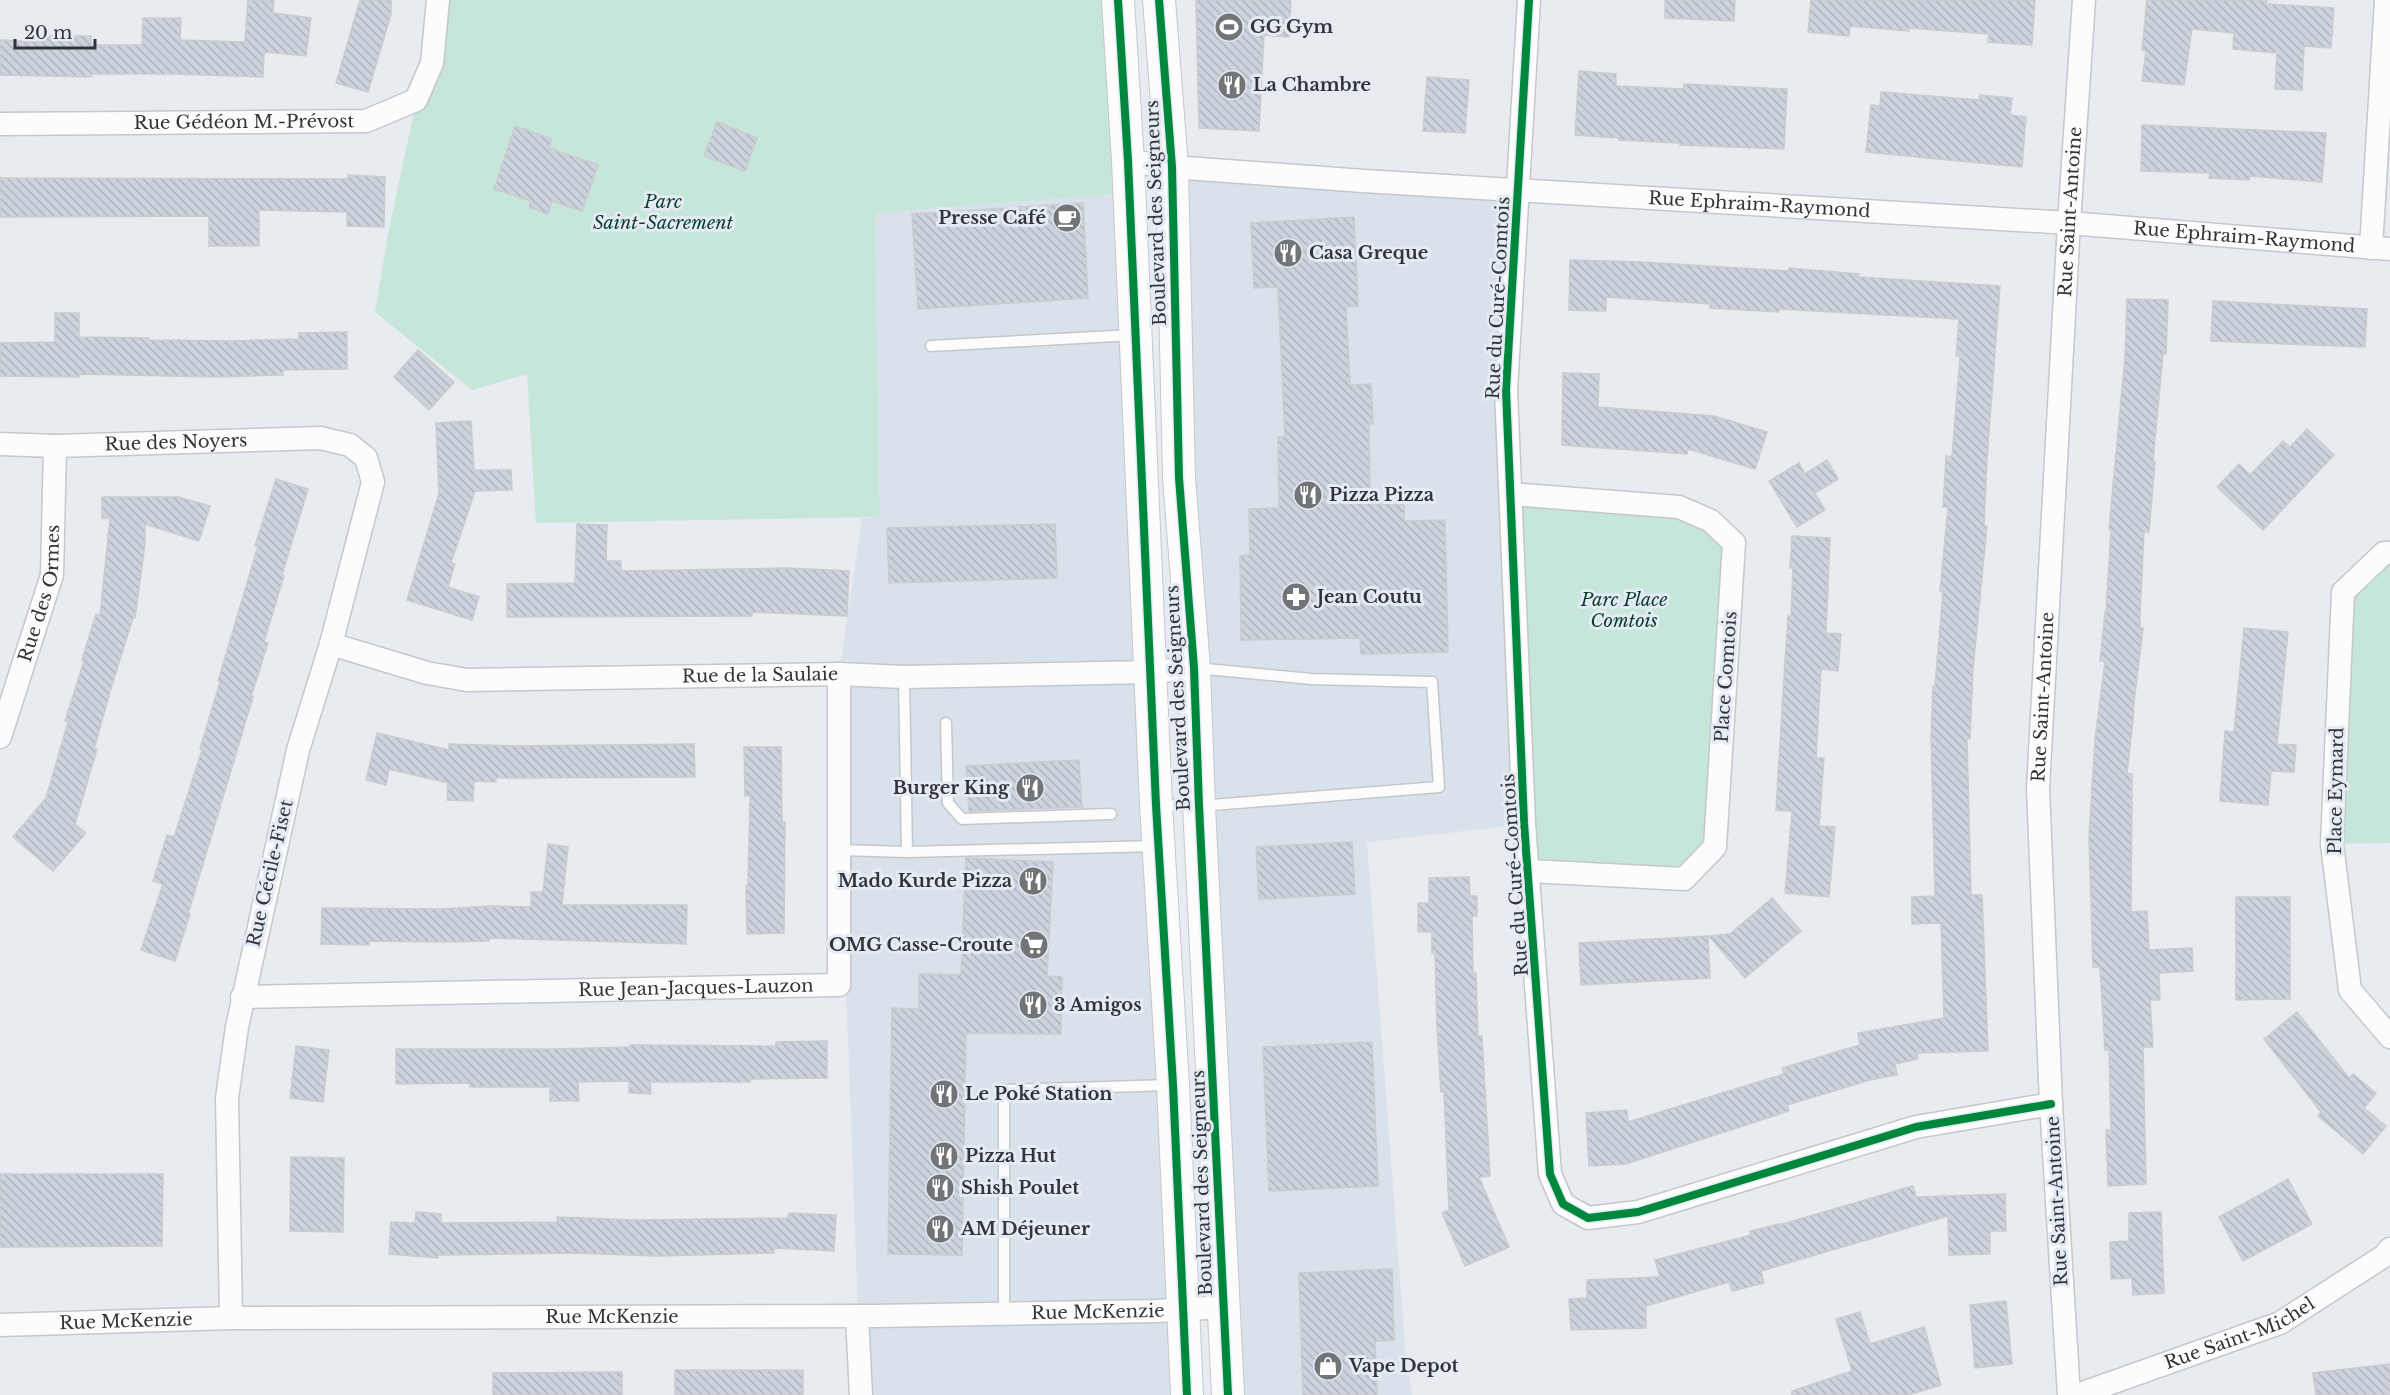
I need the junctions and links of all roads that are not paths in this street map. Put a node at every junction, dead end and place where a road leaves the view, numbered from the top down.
1 (438, 0) edge
2 (1118, 0) edge
3 (1159, 0) edge
4 (1529, 0) edge
5 (2084, 0) edge
6 (2386, 0) edge
7 (0, 124) edge
8 (1128, 161) junction
9 (1172, 166) junction
10 (1520, 190) junction
11 (2069, 223) junction
12 (2380, 248) edge
13 (1136, 335) junction
14 (931, 346) dead end
15 (0, 444) edge
16 (350, 445) joint
17 (55, 446) junction
18 (1511, 494) junction
19 (2390, 553) edge
20 (331, 644) junction
21 (1194, 668) junction
22 (1151, 672) junction
23 (839, 674) junction
24 (904, 677) junction
25 (946, 723) dead end
26 (0, 737) edge
27 (1156, 805) junction
28 (1199, 806) junction
29 (1111, 814) dead end
30 (1159, 846) junction
31 (840, 850) junction
32 (907, 852) junction
33 (1529, 871) junction
34 (243, 998) junction
35 (2390, 1037) edge
36 (1173, 1085) junction
37 (2051, 1104) junction
38 (2388, 1256) edge
39 (1222, 1307) junction
40 (1182, 1310) junction
41 (1004, 1313) junction
42 (857, 1316) junction
43 (231, 1318) junction
44 (0, 1325) edge
45 (861, 1395) edge
46 (1187, 1395) edge
47 (1228, 1395) edge
48 (2069, 1395) edge
49 (2077, 1395) edge

1 - 7 street, Rue Gédéon M.-Prévost
2 - 8 main road, Boulevard des Seigneurs
3 - 9 main road, Boulevard des Seigneurs
4 - 10 street, Rue du Curé-Comtois
5 - 11 street, Rue Saint-Antoine
6 - 12 street
8 - 9 street, Rue Ephraim-Raymond
8 - 13 main road, Boulevard des Seigneurs
9 - 10 street, Rue Ephraim-Raymond
9 - 21 main road, Boulevard des Seigneurs
10 - 11 street, Rue Ephraim-Raymond
10 - 18 street, Rue du Curé-Comtois
11 - 12 street, Rue Ephraim-Raymond
11 - 37 street, Rue Saint-Antoine
13 - 14 lane
13 - 22 main road, Boulevard des Seigneurs
15 - 17 street, Rue des Noyers
16 - 17 street, Rue des Noyers
16 - 20 street, Rue Cécile-Fiset
17 - 26 street, Rue des Ormes
18 - 33 street, Rue du Curé-Comtois
18 - 33 street, Place Comtois
19 - 35 street, Place Eymard
20 - 23 street, Rue de la Saulaie
20 - 34 street, Rue Cécile-Fiset
21 - 22 street, Rue de la Saulaie
21 - 28 main road, Boulevard des Seigneurs
21 - 28 lane
22 - 24 street, Rue de la Saulaie
22 - 27 main road, Boulevard des Seigneurs
23 - 24 street, Rue de la Saulaie
23 - 31 street, Rue Jean-Jacques-Lauzon
24 - 32 lane
25 - 29 lane
27 - 28 lane
27 - 30 main road, Boulevard des Seigneurs
28 - 39 main road, Boulevard des Seigneurs
30 - 32 lane
30 - 36 main road, Boulevard des Seigneurs
31 - 32 lane
31 - 34 street, Rue Jean-Jacques-Lauzon
33 - 37 street, Rue du Curé-Comtois
34 - 43 street, Rue Cécile-Fiset
36 - 40 main road, Boulevard des Seigneurs
36 - 41 lane
37 - 48 street, Rue Saint-Antoine
38 - 49 street, Rue Saint-Michel
39 - 40 street, Rue McKenzie
39 - 47 main road, Boulevard des Seigneurs
40 - 41 street, Rue McKenzie
40 - 46 main road, Boulevard des Seigneurs
41 - 42 street, Rue McKenzie
42 - 43 street, Rue McKenzie
42 - 45 street
43 - 44 street, Rue McKenzie

